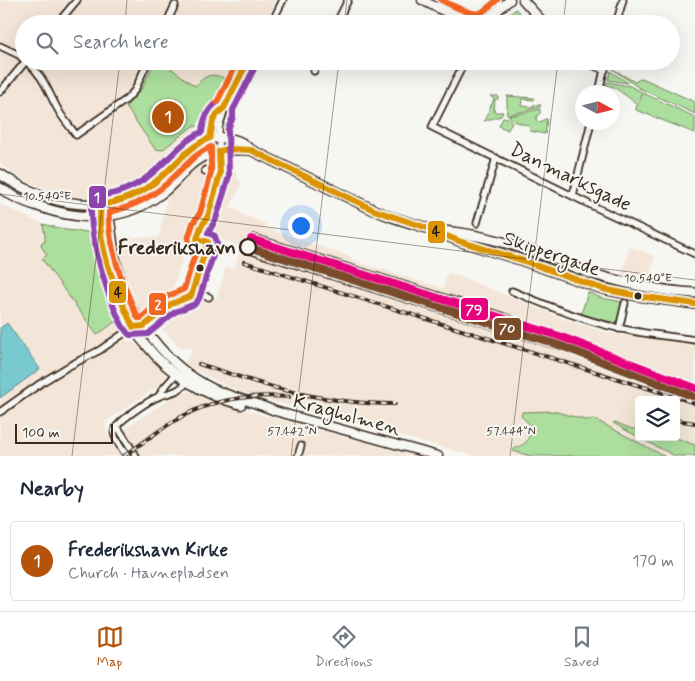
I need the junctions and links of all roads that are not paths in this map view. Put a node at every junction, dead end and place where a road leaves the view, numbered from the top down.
1 (77, 0) edge
2 (284, 0) edge
3 (348, 0) edge
4 (422, 0) edge
5 (510, 0) edge
6 (523, 0) edge
7 (623, 0) edge
8 (175, 5) dead end
9 (64, 15) edge
10 (170, 15) edge
11 (276, 15) edge
12 (340, 15) edge
13 (455, 15) edge
14 (492, 15) edge
15 (537, 15) edge
16 (619, 15) edge
17 (0, 46) edge
18 (15, 53) edge
19 (18, 70) edge
20 (36, 70) edge
21 (144, 70) edge
22 (243, 70) edge
23 (460, 70) edge
24 (604, 70) edge
25 (601, 85) edge
26 (0, 92) edge
27 (589, 130) edge
28 (214, 138) junction
29 (251, 150) junction
30 (216, 151) junction
31 (496, 158) junction
32 (205, 171) dead end
33 (0, 174) edge
34 (0, 188) edge
35 (573, 195) junction
36 (104, 204) junction
37 (99, 216) junction
38 (110, 216) junction
39 (477, 223) dead end
40 (200, 227) dead end
41 (430, 229) junction
42 (695, 254) edge
43 (512, 291) dead end
44 (695, 293) edge
45 (209, 297) dead end
46 (626, 303) dead end
47 (695, 304) edge
48 (142, 323) junction
49 (133, 326) junction
50 (619, 329) junction
51 (695, 340) edge
52 (186, 371) junction
53 (176, 374) junction
54 (187, 382) junction
55 (159, 396) junction
56 (0, 412) edge
57 (275, 412) junction
58 (117, 426) junction
59 (301, 446) dead end
60 (127, 456) edge
61 (136, 456) edge
62 (298, 456) edge
63 (438, 456) edge

1 - 9 street
2 - 11 street
3 - 12 street
4 - 13 street
5 - 14 street
6 - 15 street
7 - 16 street
8 - 10 street
17 - 18 street
19 - 26 street
20 - 21 street
22 - 28 street
23 - 31 street, Danmarksgade
24 - 25 street
27 - 35 street
28 - 29 main road, Skippergade
28 - 30 street
28 - 36 main road
29 - 30 main road, Skippergade
29 - 41 main road, Skippergade
30 - 32 street
30 - 38 main road
30 - 40 street
31 - 35 street, Danmarksgade
31 - 39 street
33 - 36 main road
34 - 37 main road
35 - 42 street, Danmarksgade
36 - 37 street, Kragholmen
36 - 38 street, Kragholmen
37 - 38 main road
37 - 49 street, Kragholmen
38 - 48 street, Kragholmen
41 - 44 main road, Skippergade
41 - 47 main road, Skippergade
43 - 50 street
45 - 48 street
46 - 50 street
48 - 49 street
48 - 52 street, Kragholmen
49 - 53 street, Kragholmen
49 - 56 street
50 - 51 street
52 - 53 street
52 - 54 street
52 - 57 street, Kragholmen
53 - 54 street, Kragholmen
53 - 55 street
54 - 55 street
54 - 57 street, Kragholmen
55 - 58 street
57 - 63 street, Kragholmen
58 - 60 street
58 - 61 street
59 - 62 street

